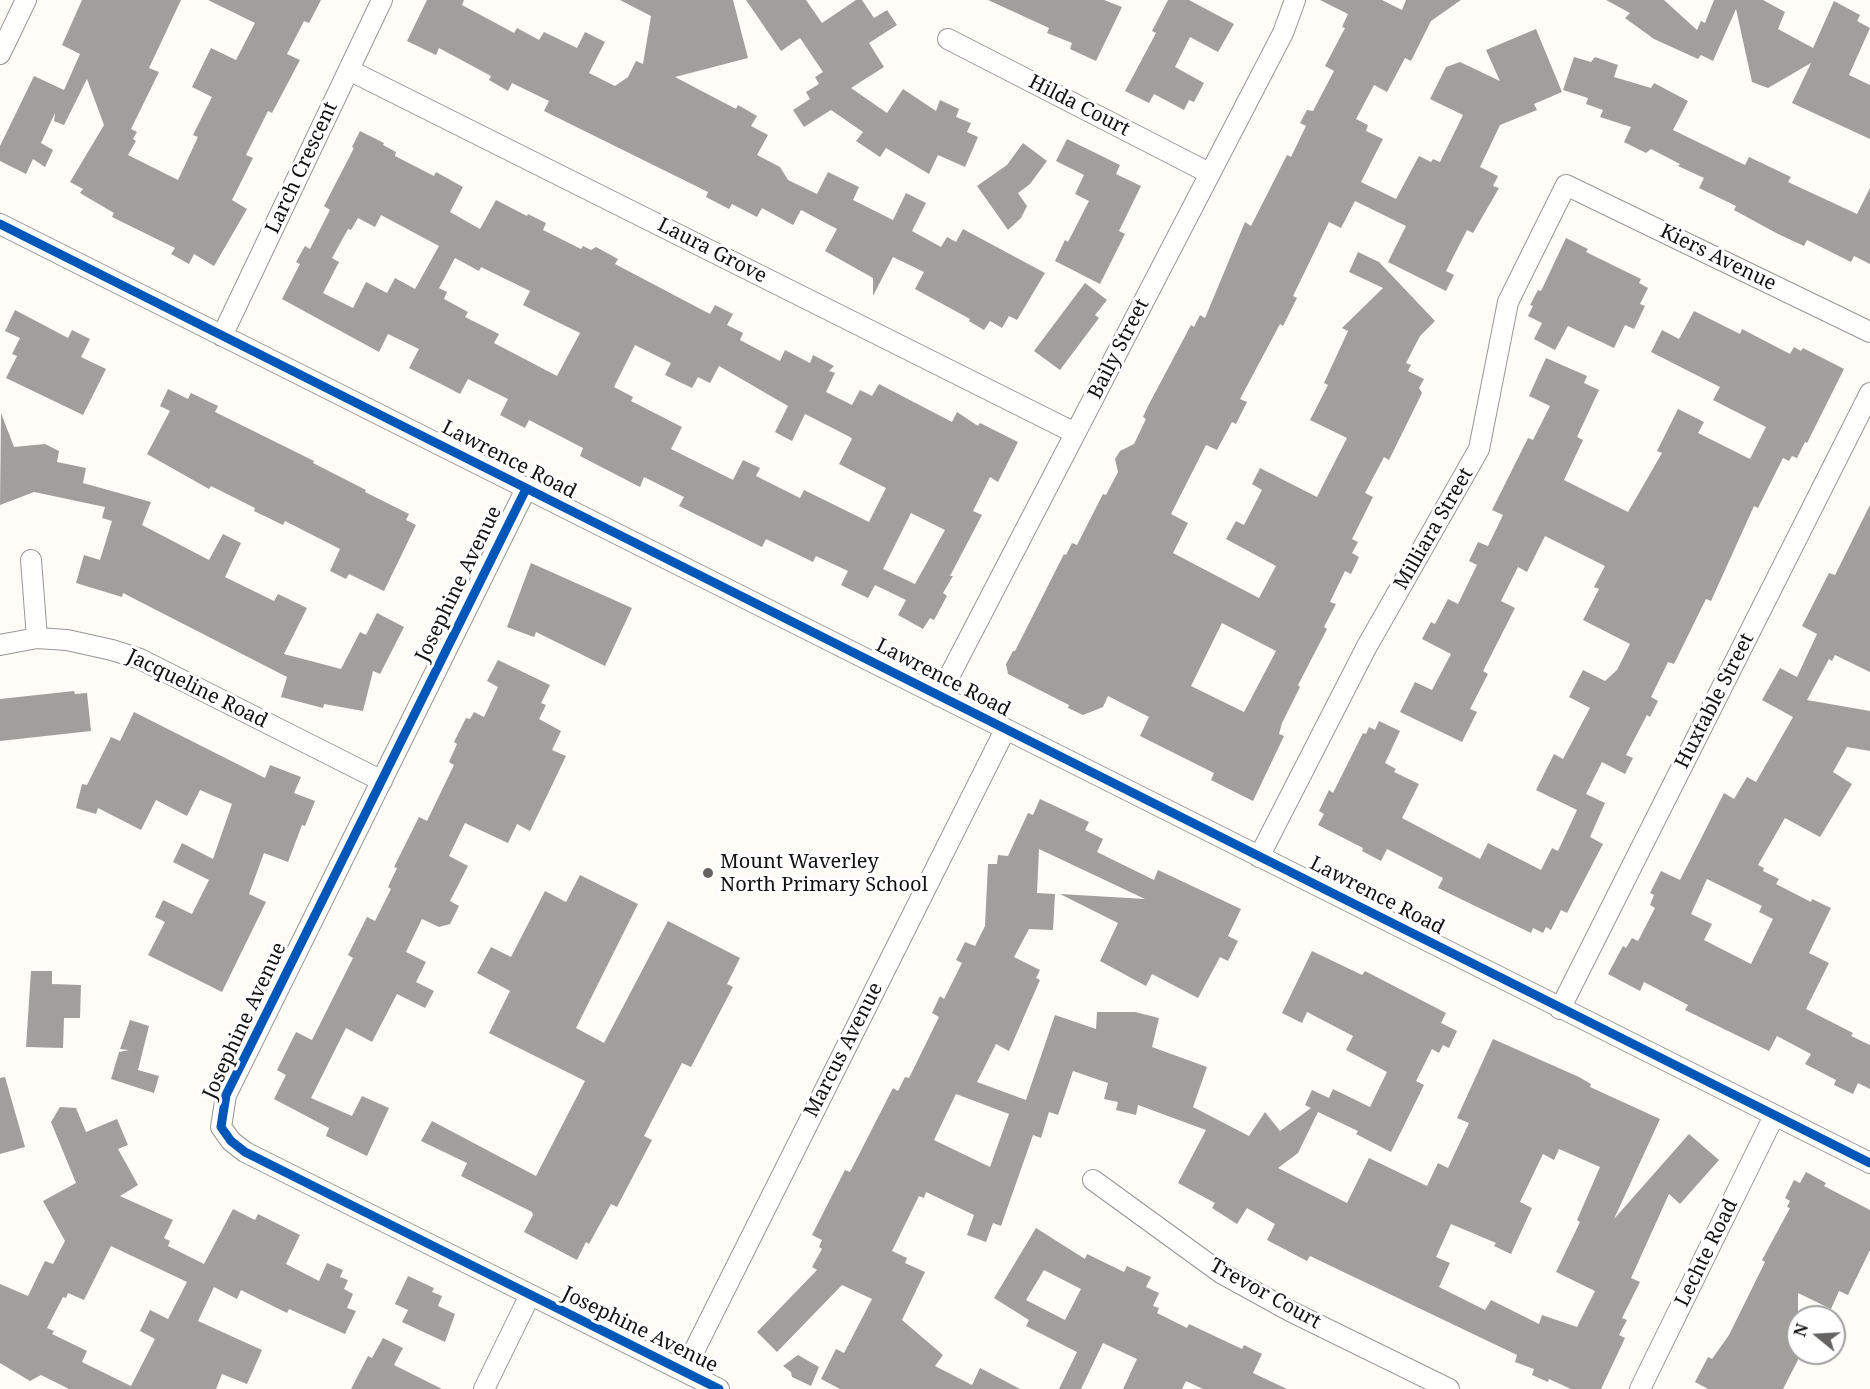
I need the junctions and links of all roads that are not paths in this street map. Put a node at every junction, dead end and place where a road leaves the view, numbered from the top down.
1 (26, 0) edge
2 (382, 0) edge
3 (1294, 0) edge
4 (948, 39) dead end
5 (0, 54) edge
6 (349, 70) junction
7 (1209, 173) junction
8 (1566, 185) joint
9 (0, 225) edge
10 (1870, 332) edge
11 (222, 336) junction
12 (1870, 393) edge
13 (1075, 433) junction
14 (526, 489) junction
15 (31, 560) dead end
16 (37, 638) junction
17 (0, 645) edge
18 (939, 696) junction
19 (1005, 730) junction
20 (382, 781) junction
21 (1259, 857) junction
22 (1560, 1009) junction
23 (1774, 1116) junction
24 (1870, 1162) edge
25 (1093, 1180) dead end
26 (530, 1295) junction
27 (684, 1371) junction
28 (484, 1389) edge
29 (719, 1389) edge
30 (1449, 1389) edge
31 (1640, 1389) edge

1 - 5 street
2 - 6 street, Larch Crescent
3 - 7 street, Baily Street
4 - 7 street, Hilda Court
6 - 11 street, Larch Crescent
6 - 13 street, Laura Grove
7 - 13 street, Baily Street
8 - 10 street, Kiers Avenue
8 - 21 street, Milliara Street
9 - 11 street, Lawrence Road
11 - 14 street, Lawrence Road
12 - 22 street, Huxtable Street
13 - 18 street, Baily Street
14 - 18 street, Lawrence Road
14 - 20 street, Josephine Avenue
15 - 16 street
16 - 17 street, Jacqueline Road
16 - 20 street, Jacqueline Road
18 - 19 street, Lawrence Road
19 - 21 street, Lawrence Road
19 - 27 street, Marcus Avenue
20 - 26 street, Josephine Avenue
21 - 22 street, Lawrence Road
22 - 23 street, Lawrence Road
23 - 24 street, Lawrence Road
23 - 31 street, Lechte Road
25 - 30 street, Trevor Court
26 - 27 street, Josephine Avenue
26 - 28 street
27 - 29 street, Josephine Avenue

